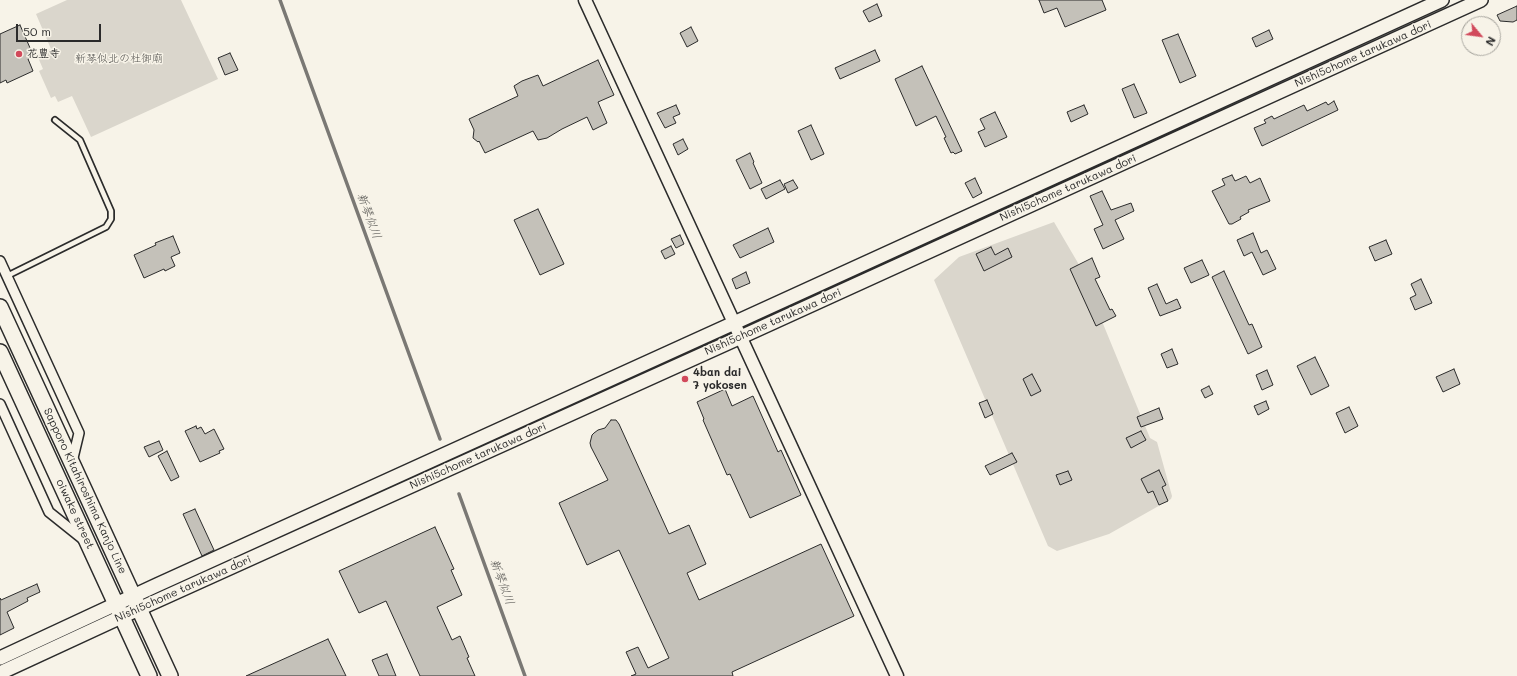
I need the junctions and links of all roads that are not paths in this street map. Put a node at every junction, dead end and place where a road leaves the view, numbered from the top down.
1 (584, 0) edge
2 (1442, 0) edge
3 (1481, 0) edge
4 (55, 120) dead end
5 (0, 262) edge
6 (6, 276) junction
7 (0, 307) edge
8 (734, 324) junction
9 (741, 337) junction
10 (0, 352) edge
11 (0, 404) edge
12 (72, 464) junction
13 (88, 543) junction
14 (136, 603) junction
15 (118, 610) junction
16 (0, 658) edge
17 (0, 673) edge
18 (149, 676) edge
19 (170, 676) edge
20 (897, 676) edge

1 - 8 street
2 - 8 main road, Nishi5chome tarukawa dori
3 - 9 main road, Nishi5chome tarukawa dori
4 - 6 lane
5 - 6 street
6 - 12 street
7 - 12 main road, Sapporo Kitahiroshima Kanjo Line
8 - 9 street
8 - 14 main road, Nishi5chome tarukawa dori
9 - 14 main road, Nishi5chome tarukawa dori
9 - 20 street
10 - 13 main road, oiwake street
11 - 13 street
12 - 14 main road, Sapporo Kitahiroshima Kanjo Line
13 - 15 main road, oiwake street
14 - 15 main road, Nishi5chome tarukawa dori
14 - 19 main road, Sapporo Kitahiroshima Kanjo Line
15 - 16 main road, Nishi5chome tarukawa dori
15 - 17 main road, Nishi5chome tarukawa dori
15 - 18 main road, oiwake street

